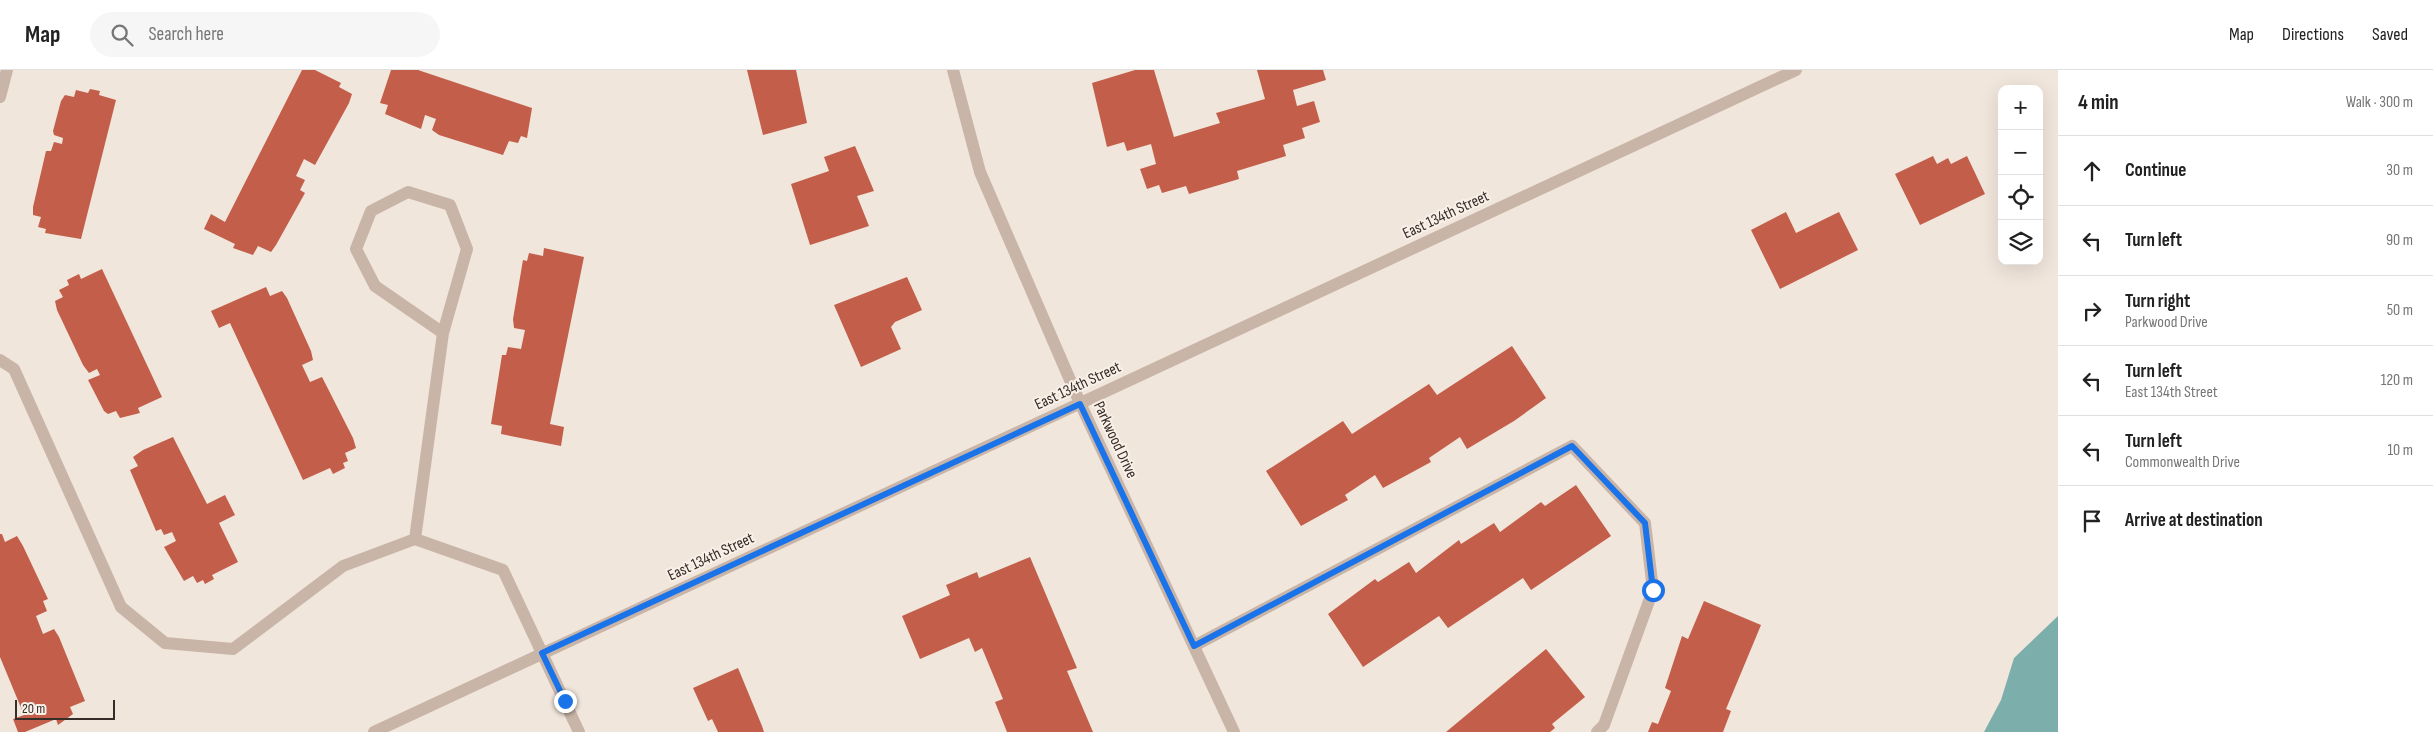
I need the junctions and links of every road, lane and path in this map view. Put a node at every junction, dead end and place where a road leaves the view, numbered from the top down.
1 (7, 70) edge
2 (953, 70) edge
3 (1796, 70) edge
4 (0, 98) edge
5 (443, 333) junction
6 (0, 360) edge
7 (1080, 404) junction
8 (415, 538) junction
9 (1194, 646) junction
10 (542, 653) junction
11 (374, 732) edge
12 (579, 732) edge
13 (1234, 732) edge
14 (1597, 732) edge

1 - 4 street
2 - 7 street, Parkwood Drive
3 - 7 street, East 134th Street
5 - 5 street
5 - 8 street
6 - 8 street
7 - 9 street, Parkwood Drive
7 - 10 street, East 134th Street
8 - 10 street
9 - 13 street, Parkwood Drive
9 - 14 street
10 - 11 street, East 134th Street
10 - 12 street

